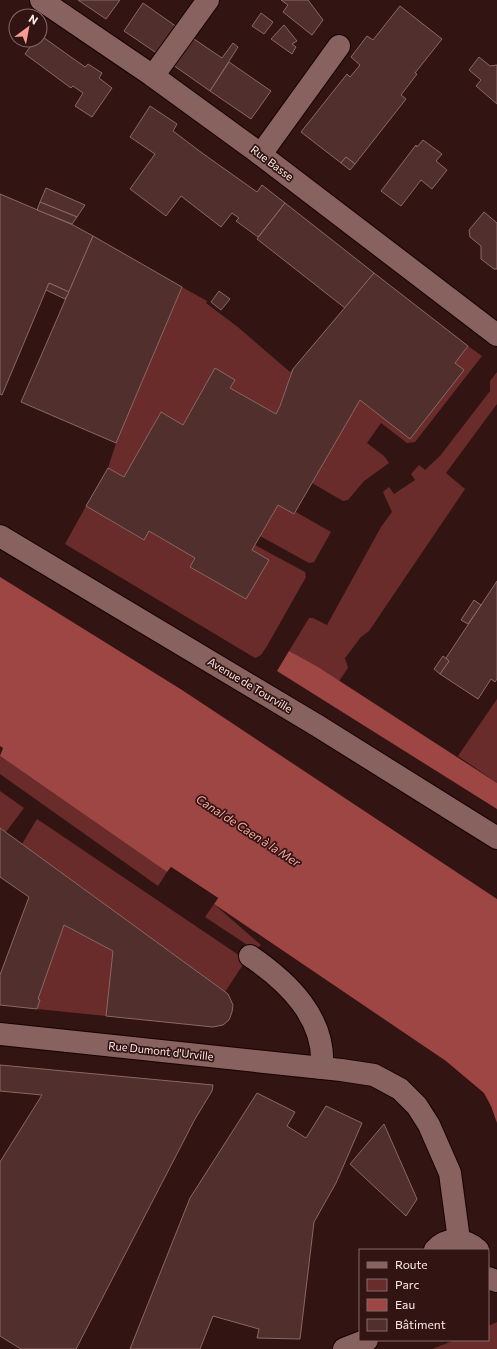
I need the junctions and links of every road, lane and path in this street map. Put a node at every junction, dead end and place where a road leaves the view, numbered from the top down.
1 (41, 0) edge
2 (208, 0) edge
3 (339, 46) dead end
4 (153, 76) junction
5 (261, 154) junction
6 (497, 335) edge
7 (0, 536) edge
8 (497, 838) edge
9 (250, 956) dead end
10 (0, 1034) edge
11 (322, 1068) junction
12 (469, 1245) edge
13 (436, 1249) edge
14 (364, 1341) edge
15 (344, 1349) edge

1 - 4 street, Rue Basse
2 - 4 street
3 - 5 street
4 - 5 street, Rue Basse
5 - 6 street, Rue Basse
7 - 8 street, Avenue de Tourville
9 - 11 street
10 - 11 street, Rue Dumont d'Urville
11 - 12 street, Rue Dumont d'Urville
12 - 13 street
14 - 15 street

